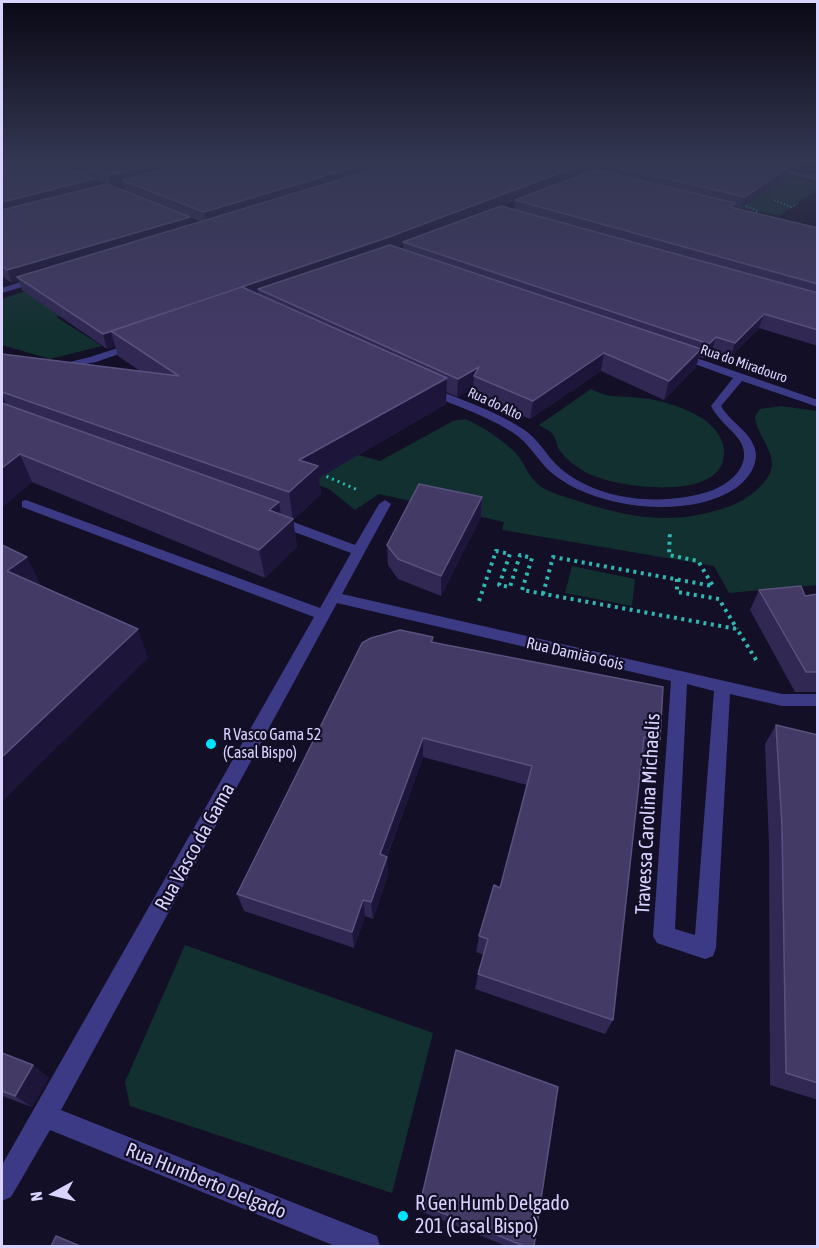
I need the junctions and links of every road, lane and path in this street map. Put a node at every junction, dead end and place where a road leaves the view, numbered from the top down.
1 (46, 277) edge
2 (2, 291) edge
3 (147, 341) edge
4 (672, 353) edge
5 (40, 365) edge
6 (740, 376) junction
7 (418, 385) edge
8 (818, 404) edge
9 (320, 474) edge
10 (671, 502) junction
11 (26, 504) dead end
12 (385, 504) joint
13 (258, 514) edge
14 (359, 551) junction
15 (677, 579) junction
16 (543, 594) junction
17 (328, 606) junction
18 (454, 627) junction
19 (737, 629) junction
20 (679, 677) junction
21 (722, 687) junction
22 (782, 700) junction
23 (818, 700) edge
24 (45, 1116) junction
25 (2, 1188) edge
26 (367, 1246) edge

1 - 2 street
3 - 5 street
4 - 6 street, Rua do Miradouro
6 - 8 street, Rua do Miradouro
6 - 10 street, Rua do Alto
7 - 10 street, Rua do Alto
9 - 12 path
10 - 15 path
11 - 17 street, Rua Damião Gois
12 - 14 street, Rua Vasco da Gama
13 - 14 street
14 - 17 street, Rua Vasco da Gama
15 - 16 path
15 - 19 path
16 - 18 path
16 - 19 path
17 - 18 street, Rua Damião Gois
17 - 24 street, Rua Vasco da Gama
18 - 20 street, Rua Damião Gois
19 - 22 path
20 - 21 street, Rua Damião Gois
20 - 21 street, Travessa Carolina Michaelis
21 - 22 street, Rua Damião Gois
22 - 23 street, Rua Damião Gois
24 - 25 street, Rua Vasco da Gama
24 - 26 street, Rua Humberto Delgado

